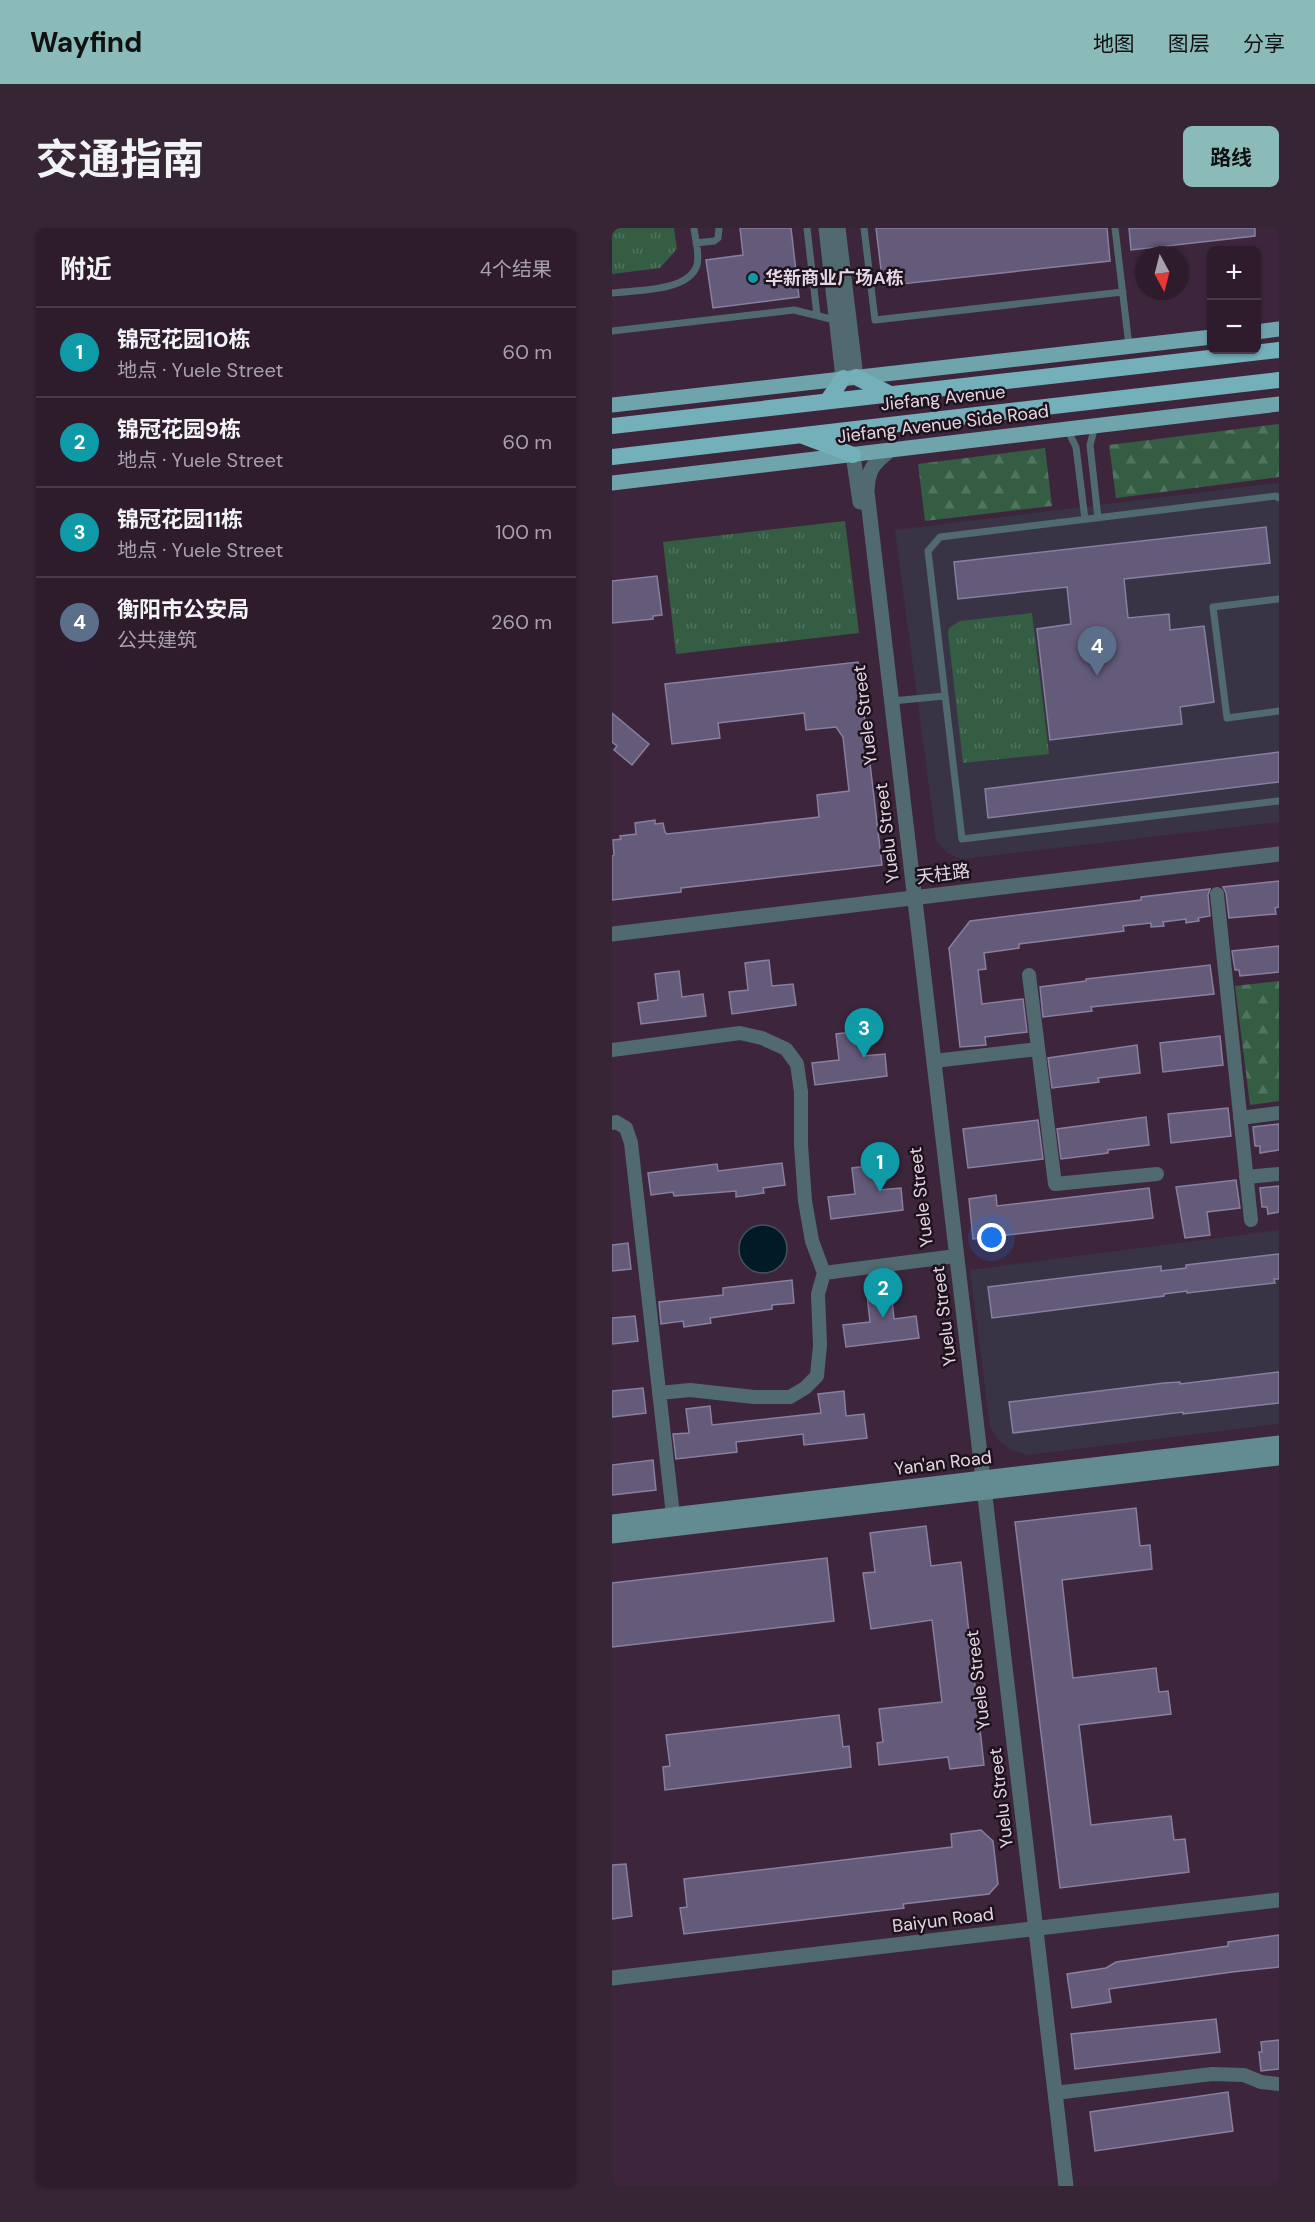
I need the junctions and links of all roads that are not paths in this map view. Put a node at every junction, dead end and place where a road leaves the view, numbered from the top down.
1 (694, 228) edge
2 (719, 228) edge
3 (807, 228) edge
4 (826, 228) edge
5 (838, 228) edge
6 (864, 228) edge
7 (1115, 228) edge
8 (696, 243) junction
9 (1123, 292) junction
10 (612, 293) edge
11 (818, 315) junction
12 (837, 320) junction
13 (1279, 329) edge
14 (612, 331) edge
15 (1261, 331) edge
16 (1207, 337) edge
17 (1129, 345) junction
18 (1279, 350) edge
19 (850, 378) junction
20 (1279, 380) edge
21 (889, 393) junction
22 (828, 400) junction
23 (1279, 404) edge
24 (612, 405) edge
25 (612, 426) edge
26 (1095, 426) junction
27 (1067, 429) junction
28 (799, 434) junction
29 (890, 450) junction
30 (853, 455) junction
31 (612, 457) edge
32 (612, 483) edge
33 (1279, 498) edge
34 (1098, 518) junction
35 (1085, 519) junction
36 (1279, 599) edge
37 (945, 696) junction
38 (892, 701) junction
39 (1279, 711) edge
40 (1279, 801) edge
41 (1279, 854) edge
42 (1217, 894) dead end
43 (910, 898) junction
44 (612, 934) edge
45 (1029, 975) dead end
46 (1038, 1049) junction
47 (612, 1050) edge
48 (934, 1061) junction
49 (1279, 1113) edge
50 (1240, 1118) junction
51 (612, 1123) edge
52 (1157, 1174) dead end
53 (1279, 1174) edge
54 (1246, 1177) junction
55 (1251, 1220) dead end
56 (948, 1257) junction
57 (824, 1273) junction
58 (659, 1393) junction
59 (1279, 1443) edge
60 (1279, 1458) edge
61 (979, 1485) junction
62 (673, 1515) junction
63 (612, 1522) edge
64 (612, 1536) edge
65 (1279, 1900) edge
66 (1279, 1907) edge
67 (1031, 1932) junction
68 (612, 1978) edge
69 (612, 1983) edge
70 (1279, 2084) edge
71 (1055, 2093) junction
72 (1057, 2186) edge
73 (1066, 2186) edge

1 - 8 lane
2 - 8 lane
3 - 11 lane
4 - 12 street
5 - 19 street
6 - 9 lane
7 - 9 lane
8 - 10 lane
9 - 17 lane
11 - 12 lane
11 - 14 lane
12 - 19 street
13 - 15 main road
16 - 17 main road
17 - 19 main road
18 - 21 highway, Jiefang Avenue
19 - 21 highway
19 - 22 highway
19 - 24 main road
20 - 28 highway, Jiefang Avenue
21 - 22 highway, Jiefang Avenue
22 - 25 highway, Jiefang Avenue
23 - 26 main road, Jiefang Avenue Side Road
26 - 27 main road, Jiefang Avenue Side Road
26 - 34 lane
27 - 29 main road, Jiefang Avenue Side Road
27 - 35 lane
28 - 30 highway
28 - 31 highway, Jiefang Avenue
29 - 30 main road, Jiefang Avenue Side Road
29 - 38 street, Yuelu Street
30 - 32 main road, Jiefang Avenue Side Road
30 - 43 street, Yuele Street
33 - 34 lane
34 - 35 lane
35 - 37 lane
36 - 39 lane
37 - 38 lane
37 - 40 lane
38 - 43 street, Yuelu Street
41 - 43 street, 天柱路
42 - 50 street
43 - 44 street, 天柱路
43 - 48 street, Yuelu Street
43 - 56 street, Yuele Street
45 - 46 street
46 - 48 street
46 - 52 street
47 - 57 street
48 - 61 street, Yuelu Street
49 - 50 street
50 - 54 street
51 - 58 street
53 - 54 street
54 - 55 street
56 - 57 street
56 - 61 street, Yuele Street
57 - 58 street
58 - 62 street
59 - 61 main road, Yan'an Road
60 - 61 main road, Yan'an Road
61 - 62 main road, Yan'an Road
61 - 64 main road, Yan'an Road
61 - 67 street, Yuele Street
62 - 63 main road, Yan'an Road
65 - 67 street, Baiyun Road
66 - 67 street, Baiyun Road
67 - 68 street, Baiyun Road
67 - 69 street, Baiyun Road
67 - 71 street
67 - 72 street, Yuele Street
70 - 71 street
71 - 73 street

